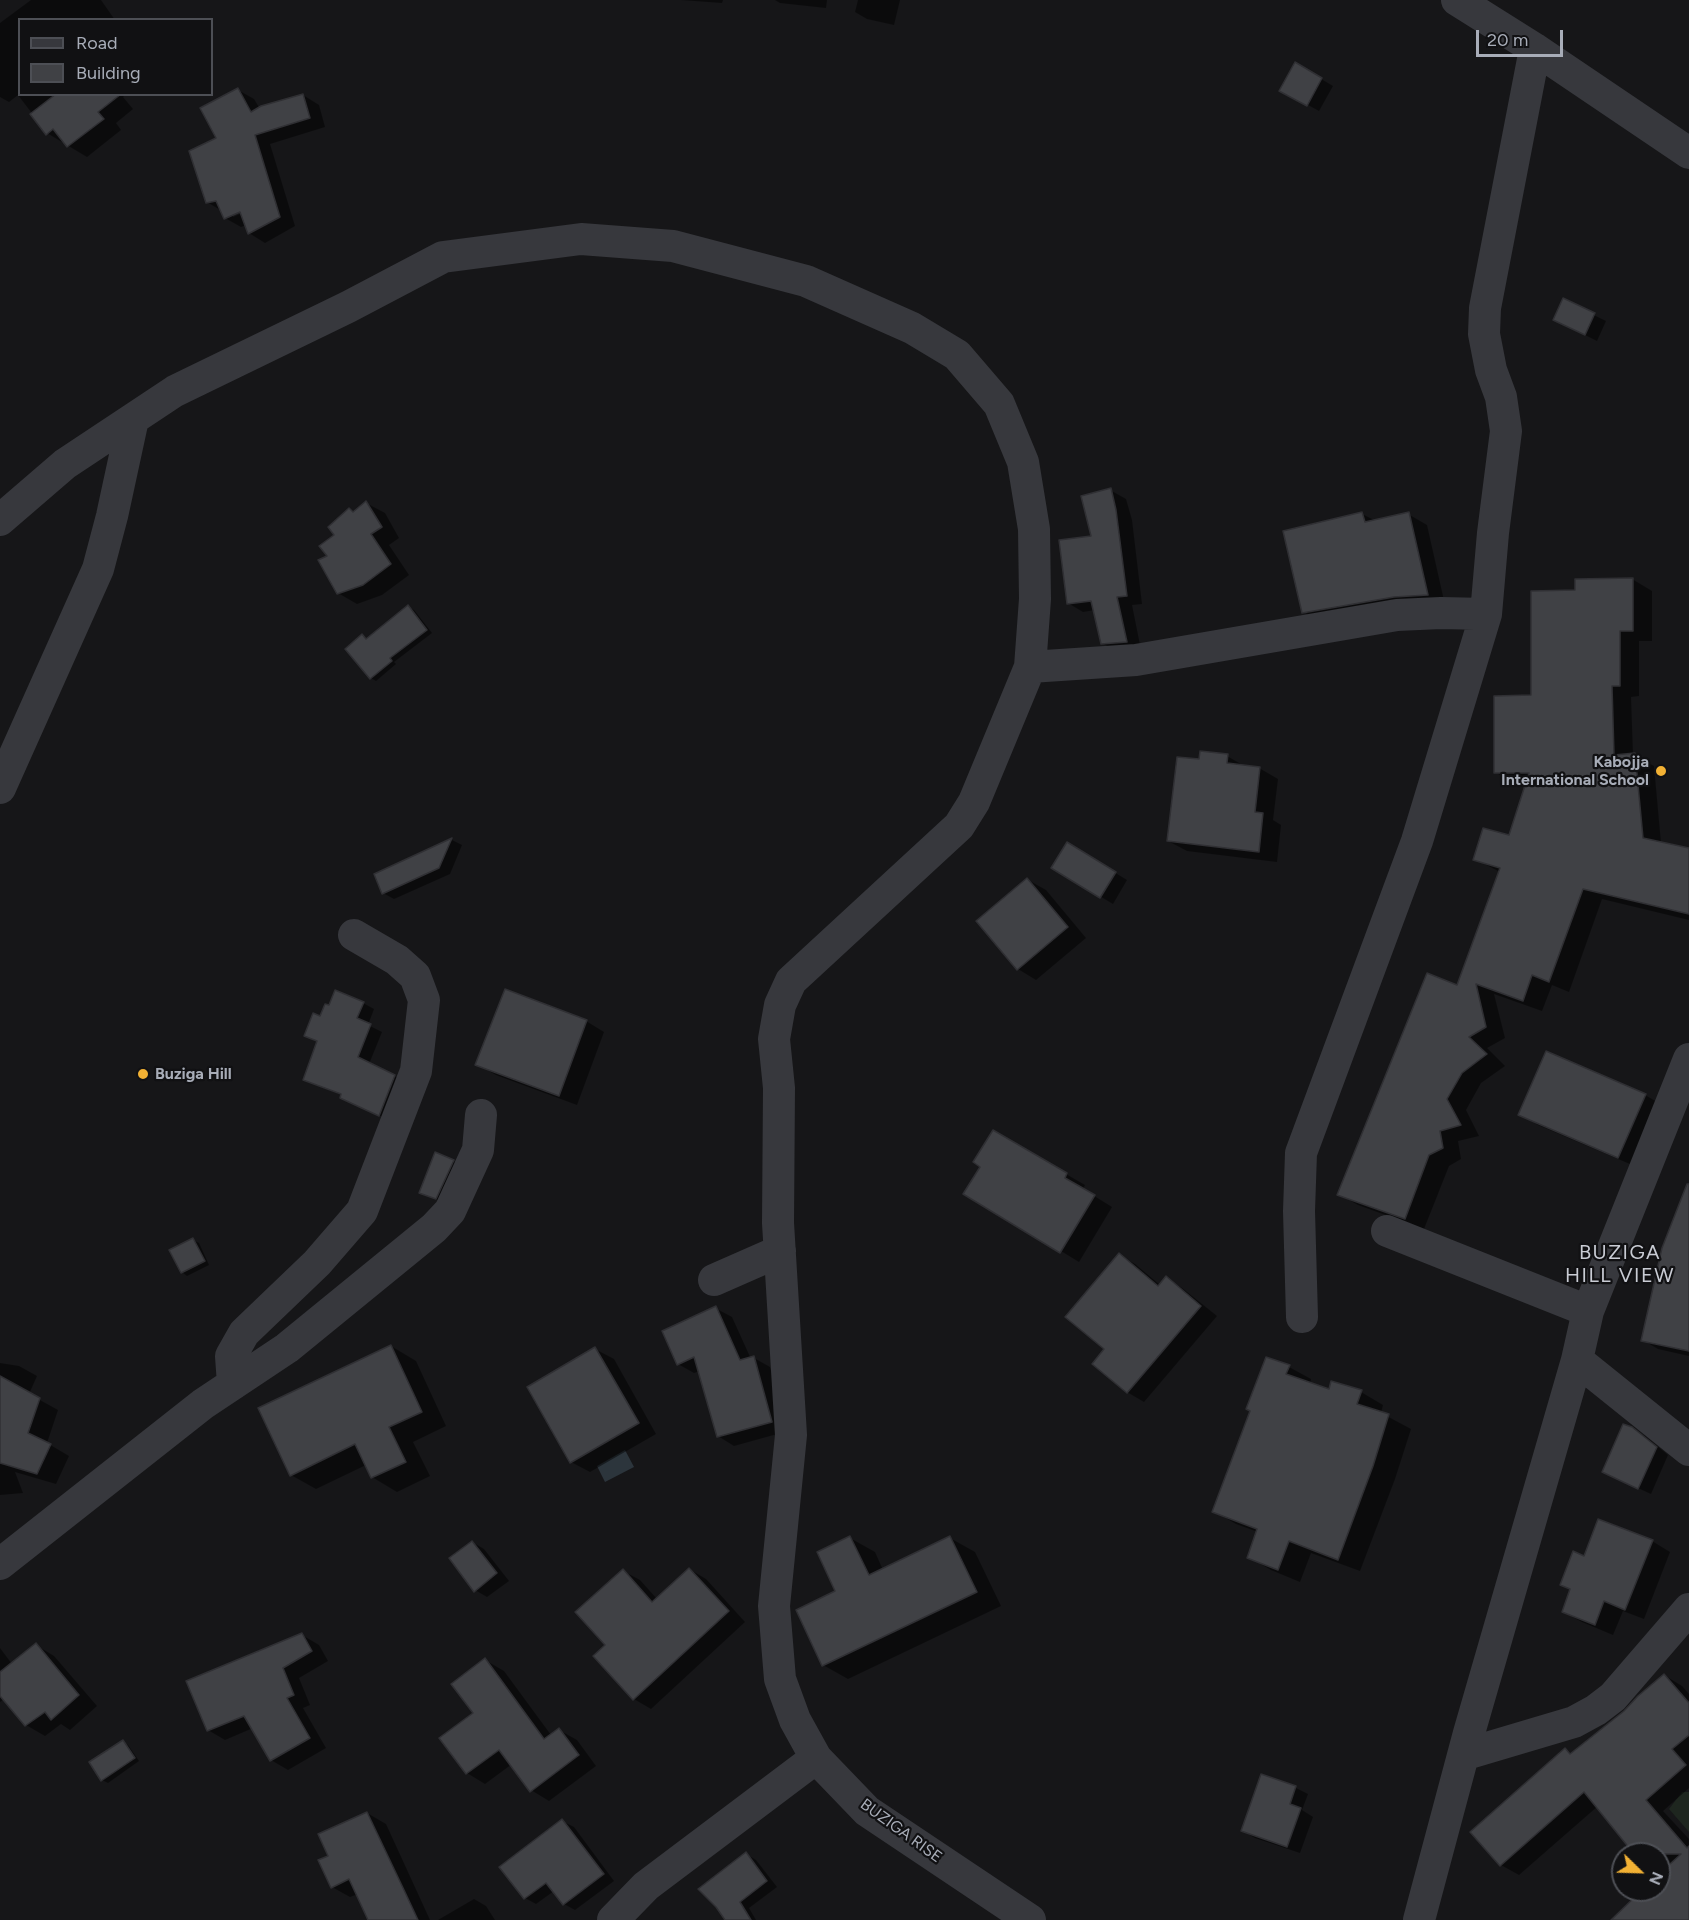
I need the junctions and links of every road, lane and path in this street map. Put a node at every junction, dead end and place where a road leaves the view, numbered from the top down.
1 (1458, 0) edge
2 (1535, 49) junction
3 (1689, 153) edge
4 (133, 419) junction
5 (0, 520) edge
6 (1485, 614) junction
7 (1030, 667) junction
8 (0, 788) edge
9 (354, 935) dead end
10 (1689, 1059) edge
11 (481, 1115) dead end
12 (1387, 1232) dead end
13 (780, 1251) junction
14 (714, 1280) dead end
15 (1588, 1311) junction
16 (1302, 1317) dead end
17 (1577, 1360) junction
18 (233, 1384) junction
19 (1689, 1450) edge
20 (0, 1564) edge
21 (1689, 1609) edge
22 (1463, 1755) junction
23 (816, 1758) junction
24 (613, 1920) edge
25 (1030, 1920) edge
26 (1419, 1920) edge

1 - 2 street
2 - 3 street
2 - 6 street
4 - 5 street, BUZIGA RISE
4 - 7 street, BUZIGA RISE
4 - 8 street
6 - 7 street
6 - 16 street
7 - 13 street, BUZIGA RISE
9 - 18 street
10 - 15 street
11 - 18 street
12 - 15 street
13 - 14 street
13 - 23 street, BUZIGA RISE
15 - 17 street
17 - 19 street
17 - 22 street
18 - 20 street
21 - 22 street
22 - 26 street
23 - 24 street
23 - 25 street, BUZIGA RISE

